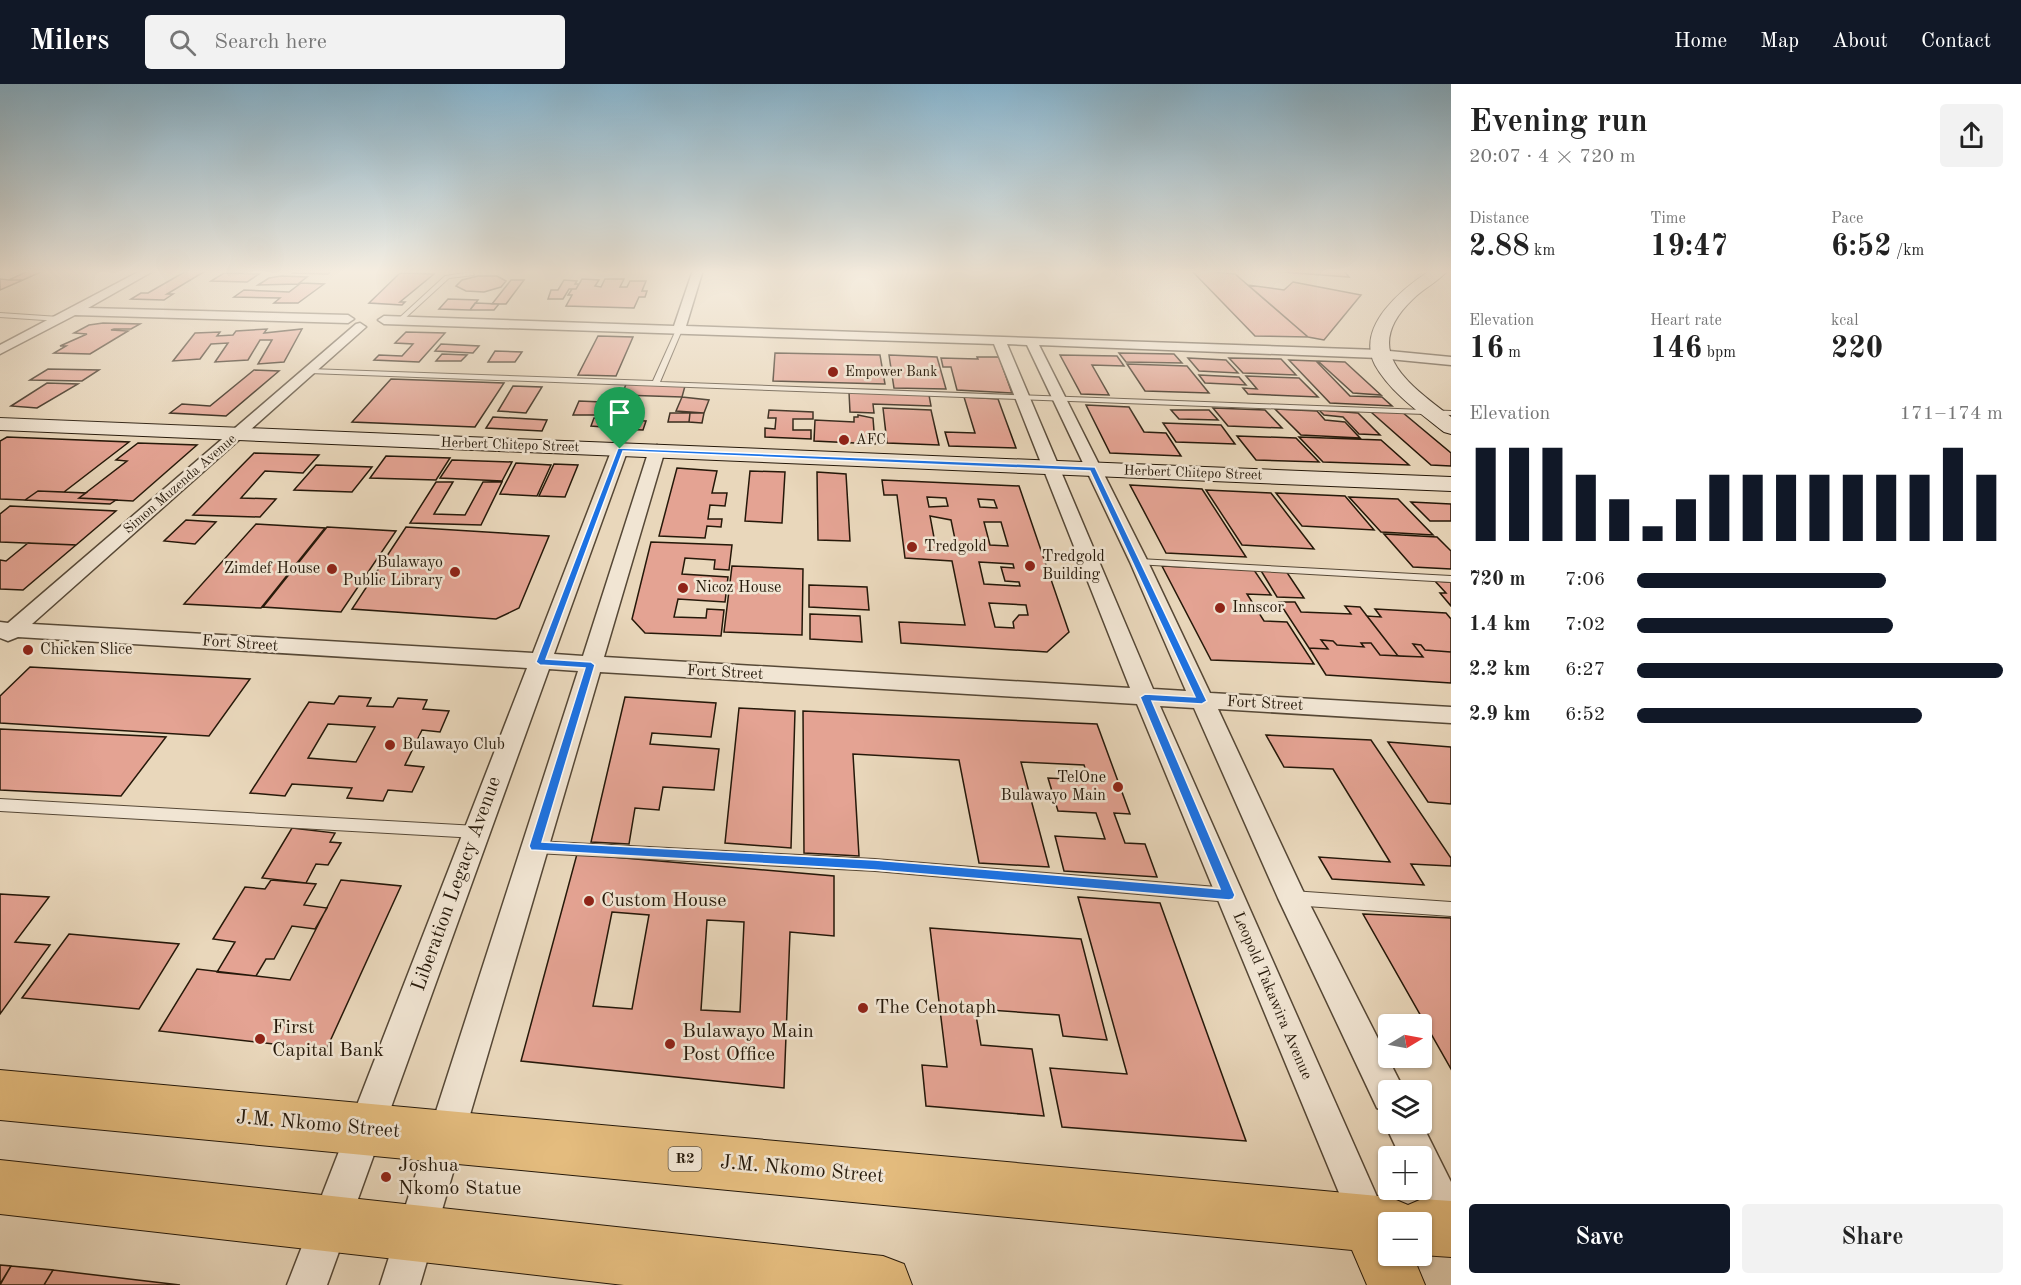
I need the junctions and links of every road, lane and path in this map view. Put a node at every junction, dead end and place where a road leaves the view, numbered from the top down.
1 (46, 326) edge
2 (350, 326) edge
3 (569, 326) edge
4 (680, 326) edge
5 (1386, 326) edge
6 (679, 330) junction
7 (999, 340) junction
8 (1030, 341) junction
9 (0, 350) edge
10 (1379, 354) junction
11 (1451, 361) edge
12 (309, 370) junction
13 (656, 383) junction
14 (1022, 397) junction
15 (1058, 398) junction
16 (1432, 412) junction
17 (1451, 413) edge
18 (0, 424) edge
19 (1451, 428) edge
20 (236, 434) junction
21 (620, 449) junction
22 (657, 450) junction
23 (1051, 467) junction
24 (1093, 469) junction
25 (1451, 484) edge
26 (1139, 562) junction
27 (1451, 579) edge
28 (4, 633) edge
29 (540, 662) junction
30 (591, 665) junction
31 (1145, 697) junction
32 (1202, 701) junction
33 (1451, 715) edge
34 (0, 805) edge
35 (477, 832) junction
36 (535, 846) junction
37 (1229, 895) junction
38 (1292, 898) junction
39 (1451, 909) edge
40 (1381, 1080) edge
41 (0, 1095) edge
42 (365, 1129) junction
43 (445, 1137) junction
44 (1432, 1184) edge
45 (0, 1187) edge
46 (1388, 1212) edge
47 (330, 1223) junction
48 (1451, 1223) edge
49 (1378, 1224) edge
50 (1432, 1228) edge
51 (1451, 1229) edge
52 (416, 1233) junction
53 (1395, 1266) edge
54 (307, 1285) edge
55 (400, 1285) edge
56 (883, 1285) edge
57 (1396, 1285) edge

1 - 9 street
2 - 12 street, Simon Muzenda Avenue
3 - 6 street
4 - 6 street
5 - 10 street
6 - 7 street
6 - 13 lane
7 - 8 street
7 - 14 street, Leopold Takawira Avenue
8 - 10 street
8 - 15 street
10 - 11 street
10 - 16 street
12 - 13 lane
12 - 20 street, Simon Muzenda Avenue
13 - 14 lane
14 - 15 lane
14 - 23 street, Leopold Takawira Avenue
15 - 16 lane
15 - 24 street
16 - 17 lane
16 - 19 street
18 - 20 street, Herbert Chitepo Street
20 - 21 street, Herbert Chitepo Street
20 - 28 street, Simon Muzenda Avenue
21 - 22 street, Herbert Chitepo Street
21 - 29 street, Liberation Legacy Avenue
22 - 23 street, Herbert Chitepo Street
22 - 30 street
23 - 24 street, Herbert Chitepo Street
23 - 31 street, Leopold Takawira Avenue
24 - 25 street, Herbert Chitepo Street
24 - 26 street
26 - 27 lane
26 - 32 street
28 - 29 street, Fort Street
29 - 30 street, Fort Street
29 - 35 street, Liberation Legacy Avenue
30 - 31 street, Fort Street
30 - 36 street
31 - 32 street, Fort Street
31 - 37 street, Leopold Takawira Avenue
32 - 33 street, Fort Street
32 - 38 street
34 - 35 lane
35 - 42 street, Liberation Legacy Avenue
36 - 37 lane
36 - 43 street
37 - 46 street, Leopold Takawira Avenue
38 - 39 lane
38 - 40 street
41 - 42 highway, J.M. Nkomo Street / R2
42 - 43 highway, J.M. Nkomo Street / R2
42 - 47 street, Liberation Legacy Avenue
43 - 49 highway, J.M. Nkomo Street / R2
43 - 52 street
44 - 48 street
45 - 47 highway
47 - 52 highway
47 - 54 street, Liberation Legacy Avenue
50 - 51 highway, J.M. Nkomo Street / R2
52 - 55 street
52 - 56 highway
53 - 57 highway, Leopold Takawira Avenue

